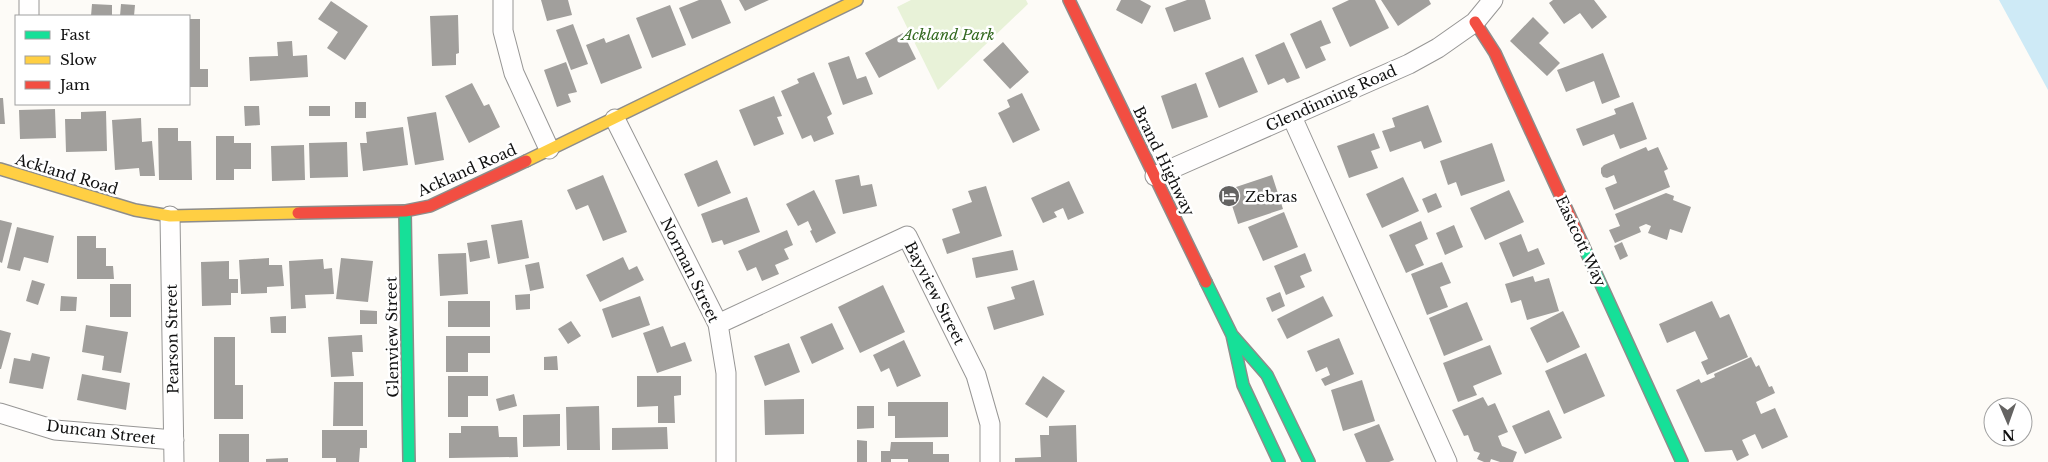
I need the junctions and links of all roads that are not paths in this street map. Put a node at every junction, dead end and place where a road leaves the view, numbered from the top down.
1 (28, 0) edge
2 (503, 0) edge
3 (857, 0) edge
4 (1069, 0) edge
5 (1493, 0) edge
6 (823, 7) edge
7 (29, 15) edge
8 (1475, 22) junction
9 (1292, 116) junction
10 (615, 118) junction
11 (549, 149) junction
12 (0, 168) edge
13 (1155, 176) junction
14 (404, 211) junction
15 (170, 216) junction
16 (718, 324) junction
17 (1232, 335) junction
18 (0, 413) edge
19 (174, 440) junction
20 (174, 462) edge
21 (409, 462) edge
22 (726, 462) edge
23 (990, 462) edge
24 (1278, 462) edge
25 (1309, 462) edge
26 (1447, 462) edge
27 (1682, 462) edge

1 - 7 street
2 - 11 street
3 - 6 main road, Ackland Road
4 - 13 main road, Brand Highway
5 - 8 street, Glendinning Road
6 - 10 main road, Ackland Road
8 - 9 street, Glendinning Road
8 - 27 main road, Eastcott Way
9 - 13 street, Glendinning Road
9 - 26 street
10 - 11 main road, Ackland Road
10 - 16 street, Norman Street
11 - 14 main road, Ackland Road
12 - 15 main road, Ackland Road
13 - 17 main road, Brand Highway
14 - 15 main road, Ackland Road
14 - 21 main road, Glenview Street
15 - 19 street, Pearson Street
16 - 22 street, Norman Street
16 - 23 street, Bayview Street
17 - 24 main road, Brand Highway
17 - 25 main road, Brand Highway
18 - 19 street, Duncan Street
19 - 20 street, Pearson Street

